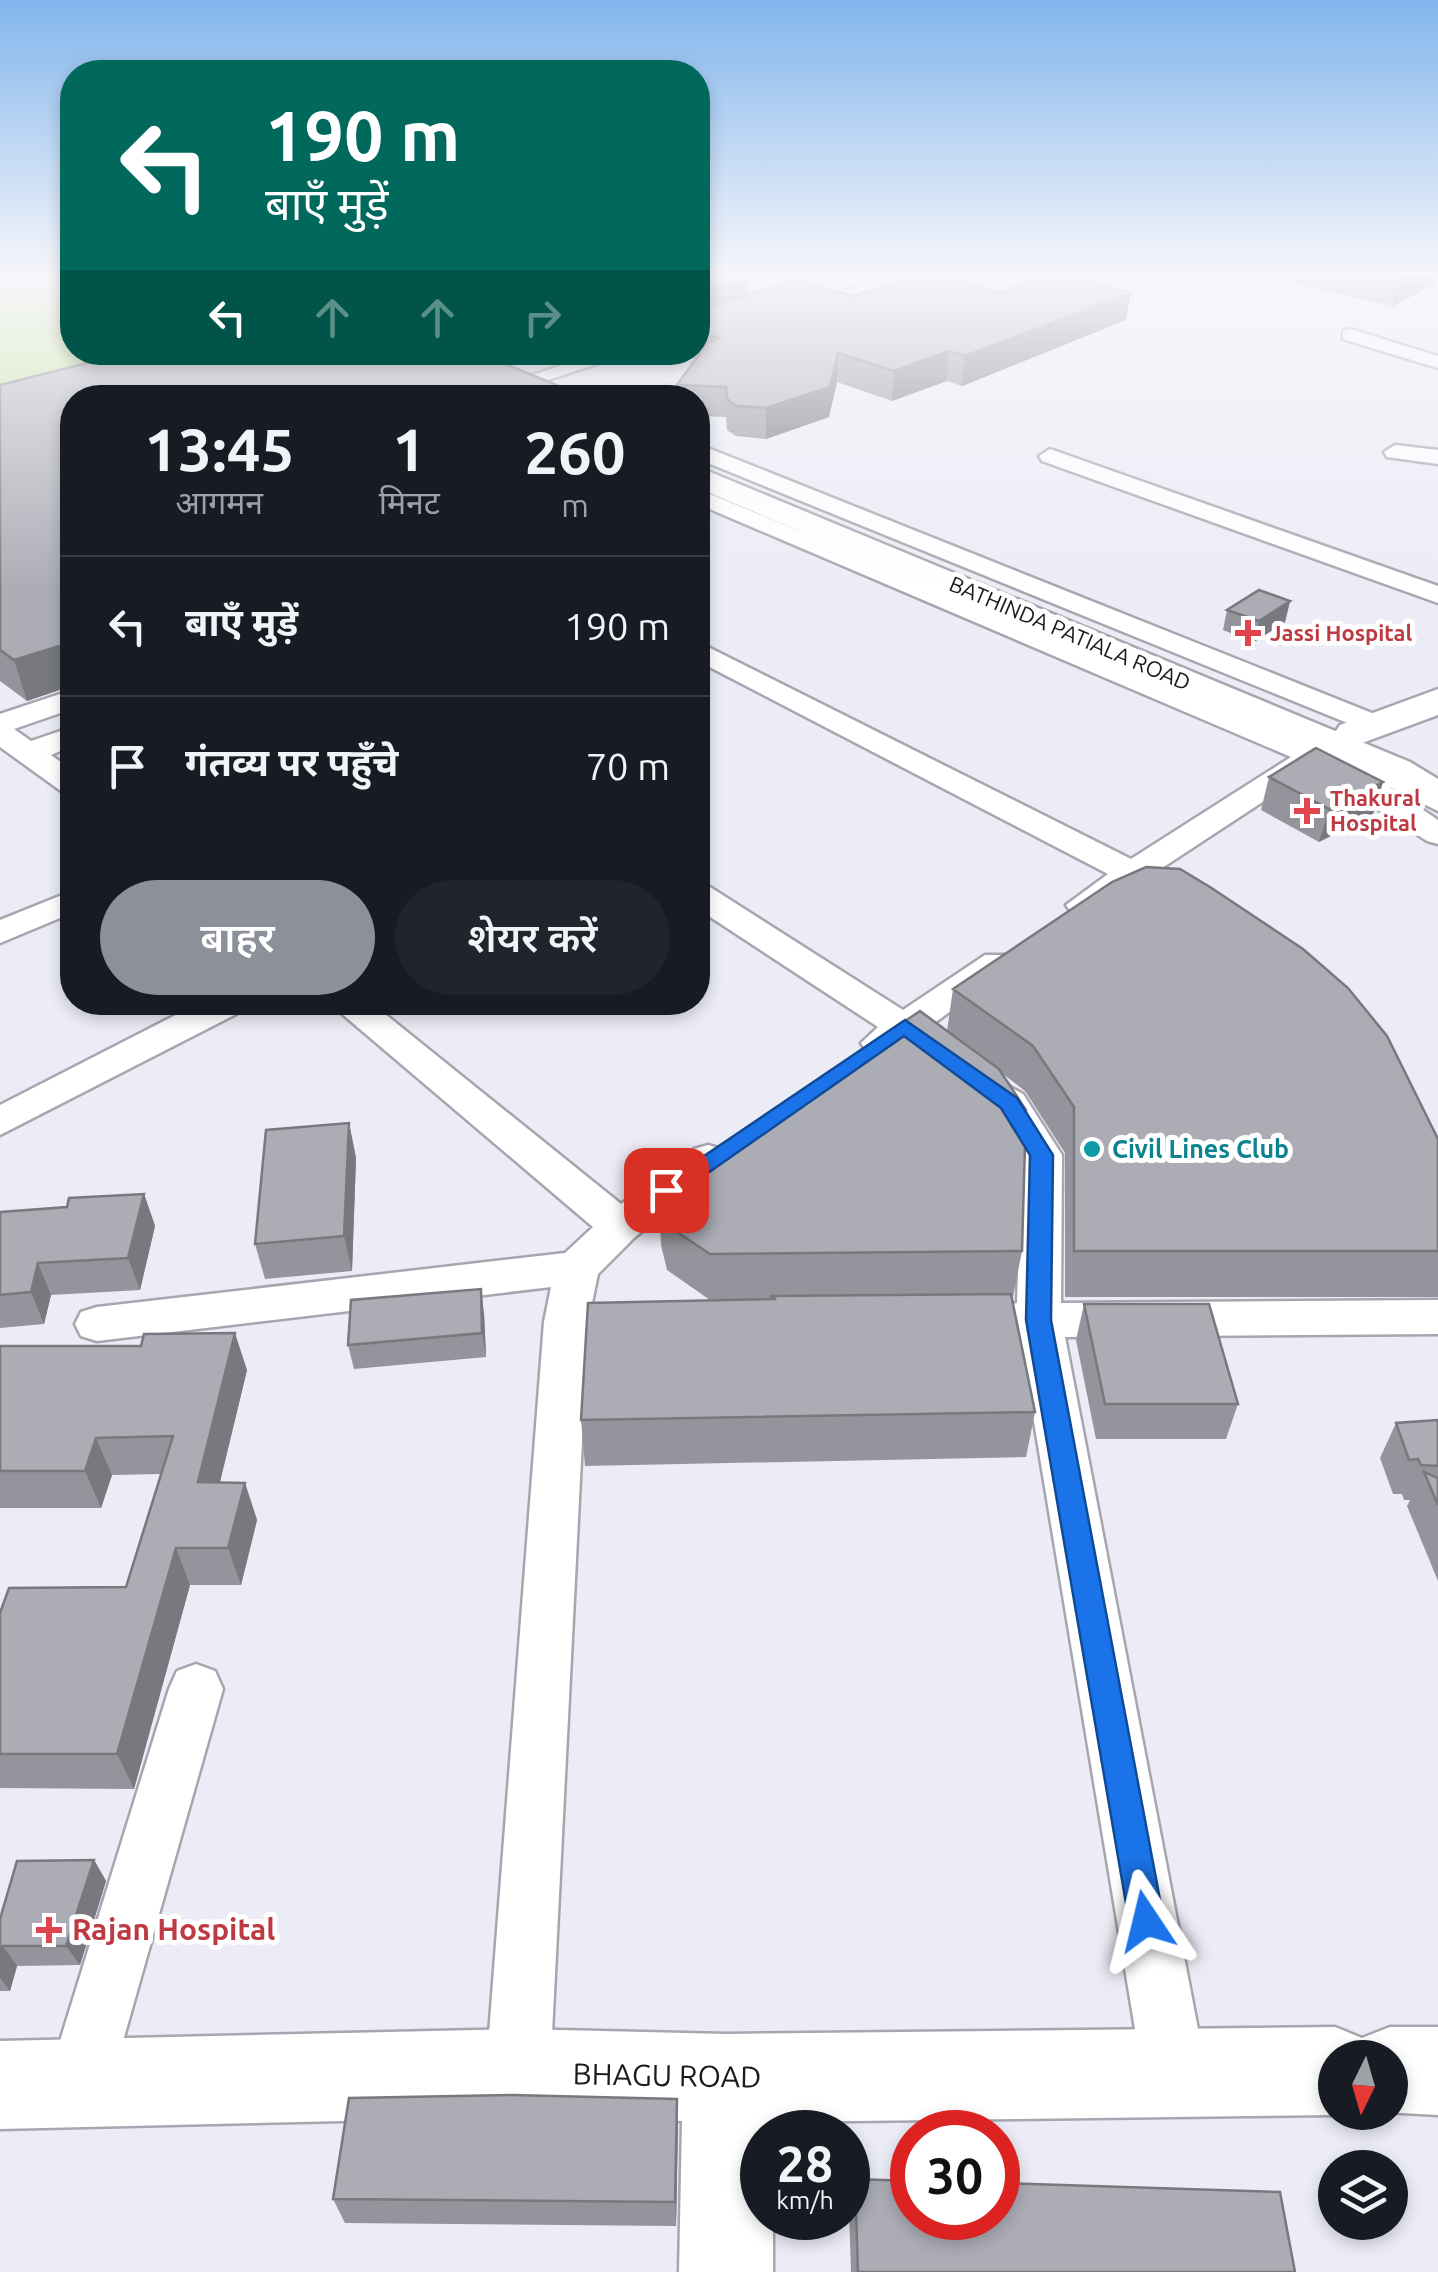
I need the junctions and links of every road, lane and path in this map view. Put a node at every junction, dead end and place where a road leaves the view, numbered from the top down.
1 (1395, 452) dead end
2 (1050, 456) dead end
3 (1438, 457) edge
4 (710, 482) edge
5 (1438, 596) edge
6 (710, 656) edge
7 (1438, 701) edge
8 (60, 707) edge
9 (60, 724) edge
10 (60, 737) edge
11 (9, 739) edge
12 (1344, 740) junction
13 (60, 775) edge
14 (1435, 782) edge
15 (1438, 834) edge
16 (1133, 872) junction
17 (710, 902) edge
18 (1183, 902) edge
19 (60, 906) edge
20 (0, 933) edge
21 (204, 1015) edge
22 (362, 1015) edge
23 (905, 1026) junction
24 (843, 1068) edge
25 (6, 1112) edge
26 (736, 1141) edge
27 (620, 1226) junction
28 (577, 1268) junction
29 (1438, 1318) edge
30 (980, 1320) edge
31 (1039, 1320) junction
32 (98, 1324) dead end
33 (196, 1689) dead end
34 (1174, 2071) junction
35 (1318, 2071) edge
36 (1408, 2071) edge
37 (1438, 2071) edge
38 (518, 2073) junction
39 (727, 2078) junction
40 (39, 2084) edge
41 (726, 2272) edge

1 - 3 street
2 - 5 street
4 - 12 main road, BATHINDA PATIALA ROAD
6 - 16 street
7 - 12 main road
8 - 11 street
9 - 11 street
10 - 11 street
11 - 13 street
12 - 14 main road, BATHINDA PATIALA ROAD
12 - 15 street
12 - 16 street
16 - 18 street
16 - 23 street
17 - 23 street
19 - 20 street
21 - 25 street
22 - 27 street
23 - 24 street
23 - 31 street
26 - 27 street
27 - 28 street
28 - 32 street
28 - 38 street
29 - 31 street
30 - 31 street
31 - 34 street
33 - 40 street
34 - 35 main road, BHAGU ROAD
34 - 39 main road, BHAGU ROAD
36 - 37 main road
38 - 39 main road, BHAGU ROAD
38 - 40 main road, BHAGU ROAD
39 - 41 main road

